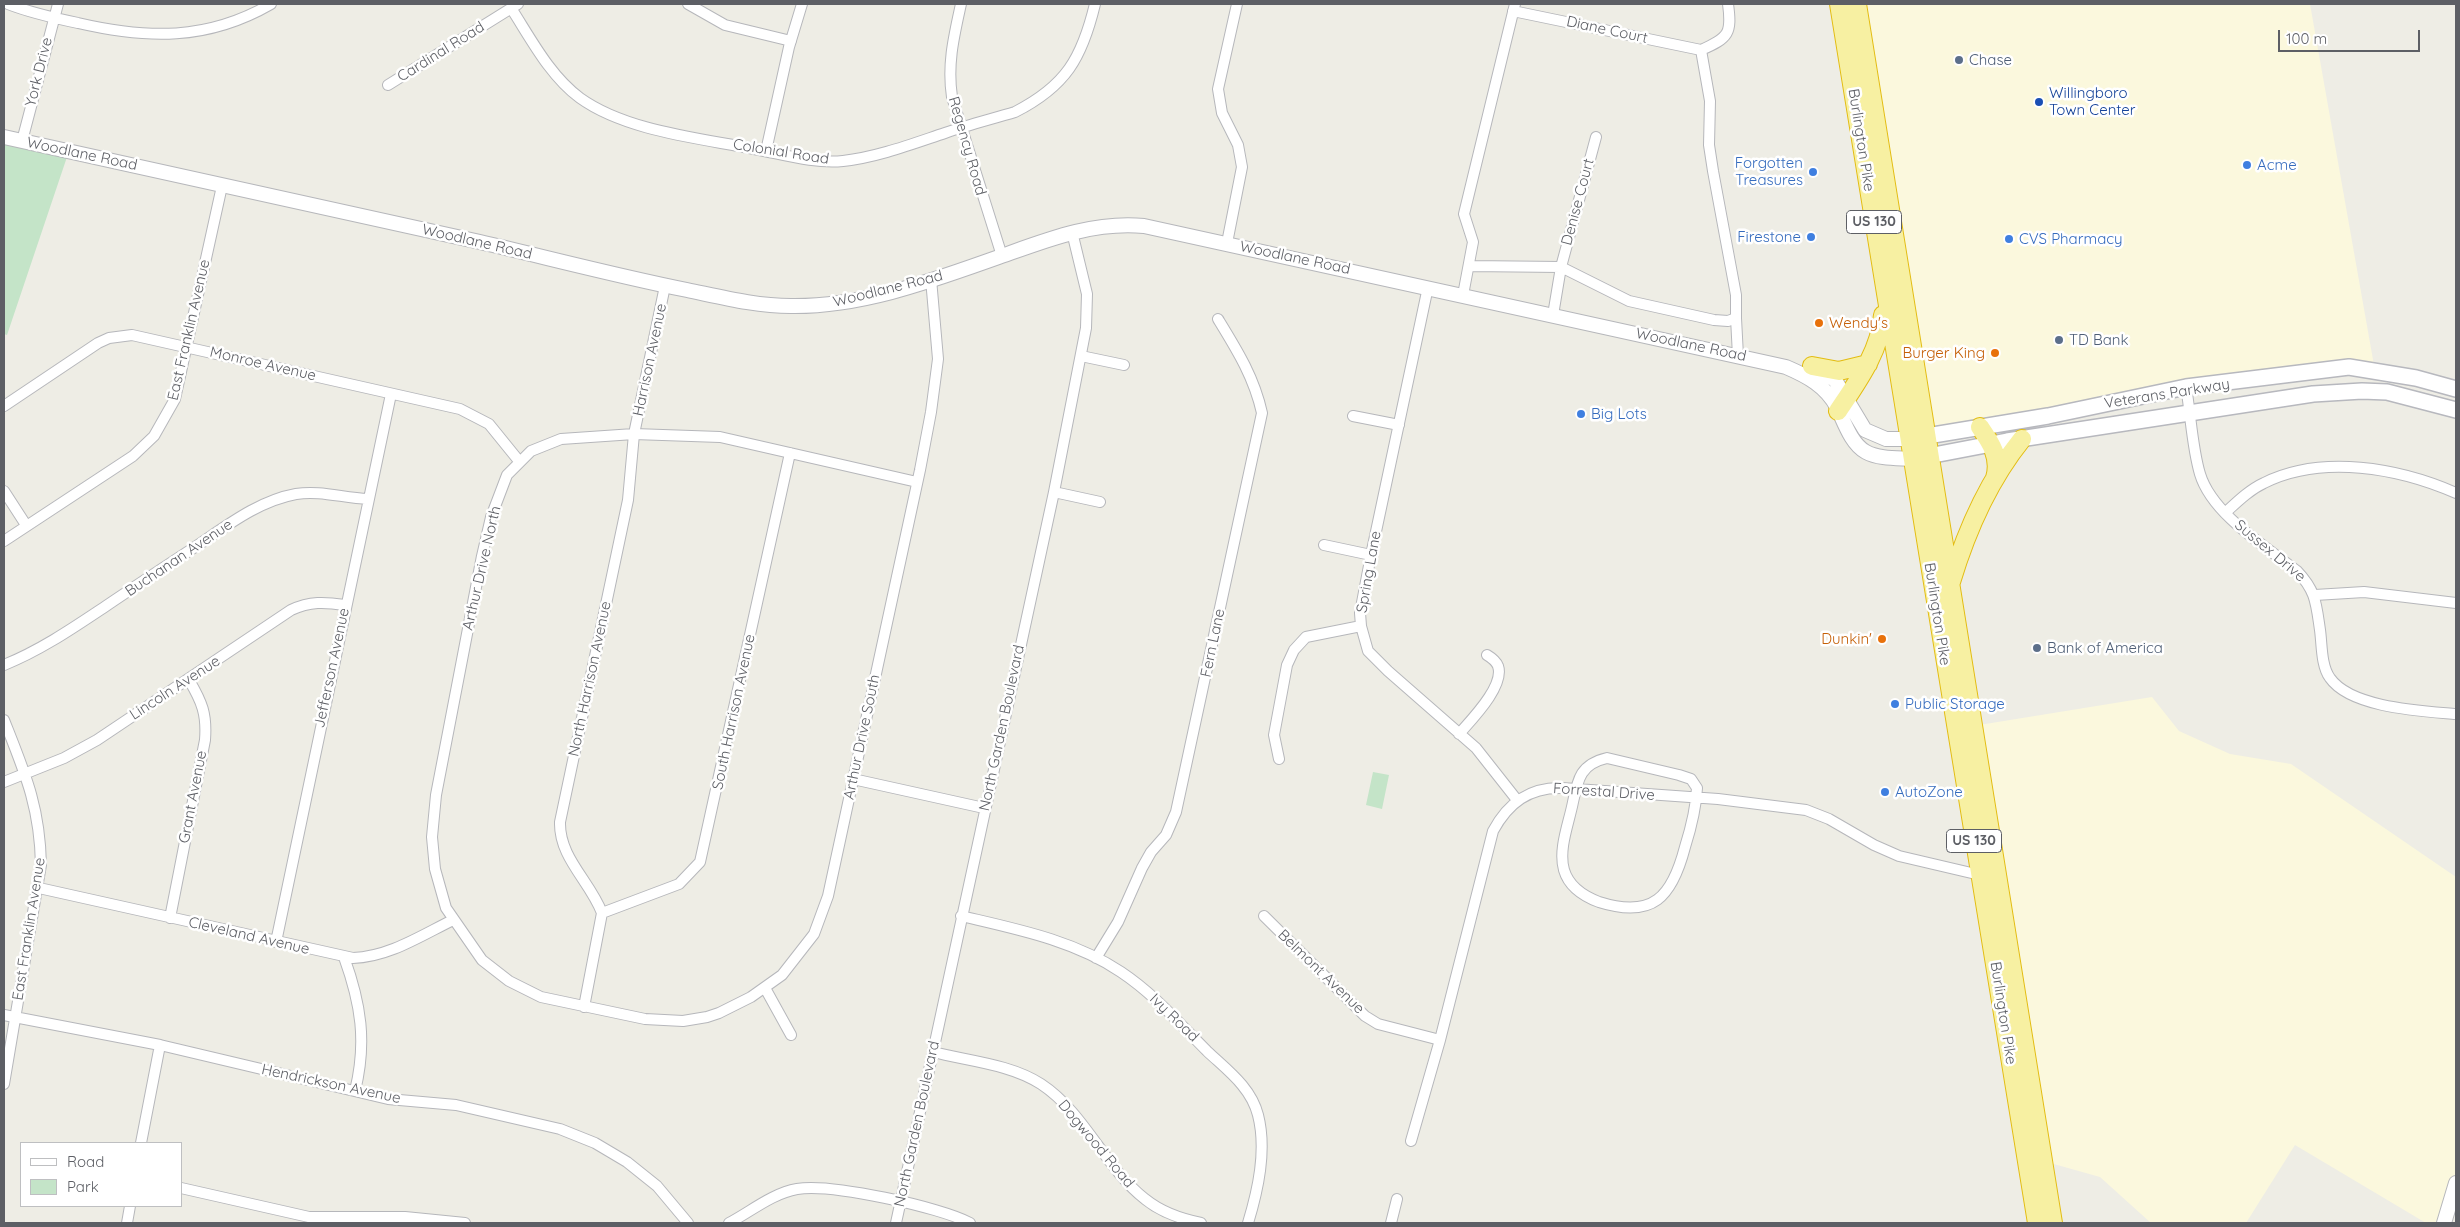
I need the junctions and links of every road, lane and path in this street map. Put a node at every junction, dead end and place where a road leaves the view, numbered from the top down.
1 (8, 4) edge
2 (58, 4) edge
3 (271, 4) edge
4 (688, 4) edge
5 (802, 4) edge
6 (960, 4) edge
7 (1095, 4) edge
8 (1237, 4) edge
9 (1728, 4) edge
10 (1839, 4) edge
11 (1858, 4) edge
12 (515, 6) edge
13 (1514, 7) edge
14 (53, 18) junction
15 (791, 41) junction
16 (1701, 50) junction
17 (388, 85) dead end
18 (960, 128) junction
19 (4, 137) edge
20 (1596, 137) dead end
21 (22, 141) junction
22 (766, 151) junction
23 (222, 186) junction
24 (1072, 232) junction
25 (1227, 243) junction
26 (1002, 256) junction
27 (1469, 266) junction
28 (1561, 268) junction
29 (930, 279) junction
30 (666, 286) junction
31 (1428, 288) junction
32 (1884, 289) junction
33 (1463, 295) junction
34 (1553, 315) junction
35 (1736, 318) junction
36 (1218, 319) dead end
37 (185, 349) junction
38 (1081, 356) junction
39 (1738, 356) junction
40 (1769, 363) junction
41 (1868, 364) junction
42 (1124, 365) dead end
43 (1812, 366) junction
44 (2186, 387) junction
45 (2456, 389) edge
46 (391, 394) junction
47 (1842, 405) junction
48 (4, 406) edge
49 (2456, 410) edge
50 (2190, 412) junction
51 (1353, 416) dead end
52 (1399, 425) junction
53 (1980, 427) junction
54 (634, 434) junction
55 (1926, 436) junction
56 (1908, 439) junction
57 (2022, 439) junction
58 (1992, 444) junction
59 (790, 453) junction
60 (1930, 457) junction
61 (1912, 459) junction
62 (519, 461) junction
63 (917, 482) junction
64 (1993, 484) junction
65 (4, 491) edge
66 (1054, 492) junction
67 (2456, 493) edge
68 (368, 499) junction
69 (1100, 502) dead end
70 (2225, 513) junction
71 (26, 525) junction
72 (4, 541) edge
73 (1324, 545) dead end
74 (1371, 555) junction
75 (1950, 587) junction
76 (2314, 594) junction
77 (2456, 603) edge
78 (345, 605) junction
79 (1361, 626) junction
80 (1487, 655) dead end
81 (4, 665) edge
82 (189, 680) junction
83 (2456, 714) edge
84 (4, 720) edge
85 (1459, 734) junction
86 (1279, 759) dead end
87 (25, 774) junction
88 (853, 779) junction
89 (4, 782) edge
90 (1575, 790) junction
91 (1697, 798) junction
92 (1516, 800) junction
93 (984, 808) junction
94 (1980, 875) junction
95 (39, 888) junction
96 (602, 913) junction
97 (961, 916) junction
98 (1264, 916) dead end
99 (170, 918) junction
100 (453, 920) junction
101 (276, 942) junction
102 (344, 958) junction
103 (1096, 958) junction
104 (765, 988) junction
105 (584, 1007) junction
106 (4, 1016) edge
107 (16, 1018) junction
108 (791, 1035) dead end
109 (1440, 1040) junction
110 (160, 1046) junction
111 (933, 1052) junction
112 (4, 1084) edge
113 (355, 1091) junction
114 (1411, 1141) dead end
115 (141, 1142) edge
116 (2456, 1183) edge
117 (182, 1188) edge
118 (1397, 1199) dead end
119 (900, 1202) junction
120 (130, 1207) edge
121 (405, 1220) edge
122 (127, 1223) edge
123 (465, 1223) edge
124 (688, 1223) edge
125 (729, 1223) edge
126 (896, 1223) edge
127 (970, 1223) edge
128 (1201, 1223) edge
129 (1248, 1223) edge
130 (1391, 1223) edge
131 (2037, 1223) edge
132 (2053, 1223) edge
133 (2444, 1223) edge

1 - 14 street
2 - 14 street, York Drive
3 - 14 street
4 - 15 street
5 - 15 street
6 - 18 street, Regency Road
7 - 18 street, Colonial Road
8 - 25 street
9 - 16 street
10 - 32 highway, Burlington Pike / US 130
11 - 55 highway, Burlington Pike / US 130
12 - 17 street, Cardinal Road
12 - 22 street, Colonial Road
13 - 16 street, Diane Court
13 - 27 street
14 - 21 street, York Drive
15 - 22 street
16 - 35 street
18 - 22 street, Colonial Road
18 - 26 street, Regency Road
19 - 21 street, Woodlane Road
20 - 28 street, Denise Court
21 - 23 street, Woodlane Road
23 - 30 street, Woodlane Road
23 - 37 street, East Franklin Avenue
24 - 25 street, Woodlane Road
24 - 26 street, Woodlane Road
24 - 38 street, North Garden Boulevard
25 - 31 street, Woodlane Road
26 - 29 street, Woodlane Road
27 - 28 street
27 - 33 street
28 - 34 street, Denise Court
28 - 35 street
29 - 30 street, Woodlane Road
29 - 63 street, Arthur Drive South
30 - 54 street, Harrison Avenue
31 - 33 street, Woodlane Road
31 - 52 street, Spring Lane
32 - 41 highway
32 - 56 highway, Burlington Pike / US 130
33 - 34 street, Woodlane Road
34 - 39 street, Woodlane Road
35 - 39 street
36 - 103 street, Fern Lane
37 - 46 street, Monroe Avenue
37 - 48 street, Monroe Avenue
37 - 71 street, East Franklin Avenue
38 - 42 street
38 - 66 street, North Garden Boulevard
39 - 40 street, Woodlane Road
40 - 43 street, Woodlane Road
40 - 47 street, Woodlane Road
41 - 43 highway
41 - 47 highway
43 - 47 street, Woodlane Road
44 - 45 main road, Veterans Parkway
44 - 50 street, Sussex Drive
44 - 53 main road, Veterans Parkway
46 - 62 street, Monroe Avenue
46 - 68 street, Jefferson Avenue
47 - 56 street, Woodlane Road
47 - 61 street, Woodlane Road
49 - 50 main road, Veterans Parkway
50 - 57 main road, Veterans Parkway
50 - 70 street, Sussex Drive
51 - 52 street
52 - 74 street, Spring Lane
53 - 55 main road, Veterans Parkway
53 - 58 highway
54 - 59 street, Arthur Drive North
54 - 62 street, Arthur Drive North
54 - 96 street, North Harrison Avenue
55 - 56 main road, Veterans Parkway
55 - 60 highway, Burlington Pike / US 130
56 - 61 highway, Burlington Pike / US 130
57 - 58 main road, Veterans Parkway
57 - 64 highway
58 - 60 main road, Veterans Parkway
58 - 64 highway
59 - 63 street, Arthur Drive North
59 - 96 street, South Harrison Avenue
60 - 61 main road, Veterans Parkway
60 - 75 highway, Burlington Pike / US 130
61 - 94 highway, Burlington Pike / US 130
62 - 100 street, Arthur Drive North
63 - 88 street, Arthur Drive South
64 - 75 highway
65 - 71 street
66 - 69 street
66 - 93 street, North Garden Boulevard
67 - 70 street
68 - 78 street, Jefferson Avenue
68 - 81 street, Buchanan Avenue
70 - 76 street, Sussex Drive
71 - 72 street, East Franklin Avenue
73 - 74 street
74 - 79 street, Spring Lane
75 - 132 highway, Burlington Pike / US 130
76 - 77 street
76 - 83 street, Sussex Drive
78 - 82 street, Lincoln Avenue
78 - 101 street, Jefferson Avenue
79 - 85 street, Spring Lane
79 - 86 street
80 - 85 street
82 - 87 street, Lincoln Avenue
82 - 99 street, Grant Avenue
84 - 87 street, East Franklin Avenue
85 - 92 street, Spring Lane
87 - 89 street, Lincoln Avenue
87 - 95 street, East Franklin Avenue
88 - 93 street
88 - 104 street, Arthur Drive South
90 - 91 street, Forrestal Drive
90 - 91 street
90 - 91 street
90 - 92 street, Forrestal Drive
91 - 94 street, Forrestal Drive
92 - 109 street, Forrestal Drive
93 - 97 street, North Garden Boulevard
94 - 131 highway, Burlington Pike / US 130
95 - 99 street, Cleveland Avenue
95 - 107 street, East Franklin Avenue
96 - 105 street
97 - 103 street, Ivy Road
97 - 111 street, North Garden Boulevard
98 - 109 street, Belmont Avenue
99 - 101 street, Cleveland Avenue
100 - 102 street, Cleveland Avenue
100 - 105 street, Arthur Drive North
101 - 102 street, Cleveland Avenue
102 - 113 street
103 - 129 street, Ivy Road
104 - 105 street, Arthur Drive South
104 - 108 street
106 - 107 street, Hendrickson Avenue
107 - 110 street, Hendrickson Avenue
107 - 112 street, East Franklin Avenue
109 - 114 street, Forrestal Drive
110 - 113 street, Hendrickson Avenue
110 - 115 street
111 - 119 street, North Garden Boulevard
111 - 128 street, Dogwood Road
113 - 124 street, Hendrickson Avenue
116 - 133 street
117 - 121 street
118 - 130 street
119 - 125 street
119 - 126 street, North Garden Boulevard
119 - 127 street
120 - 122 street
121 - 123 street

